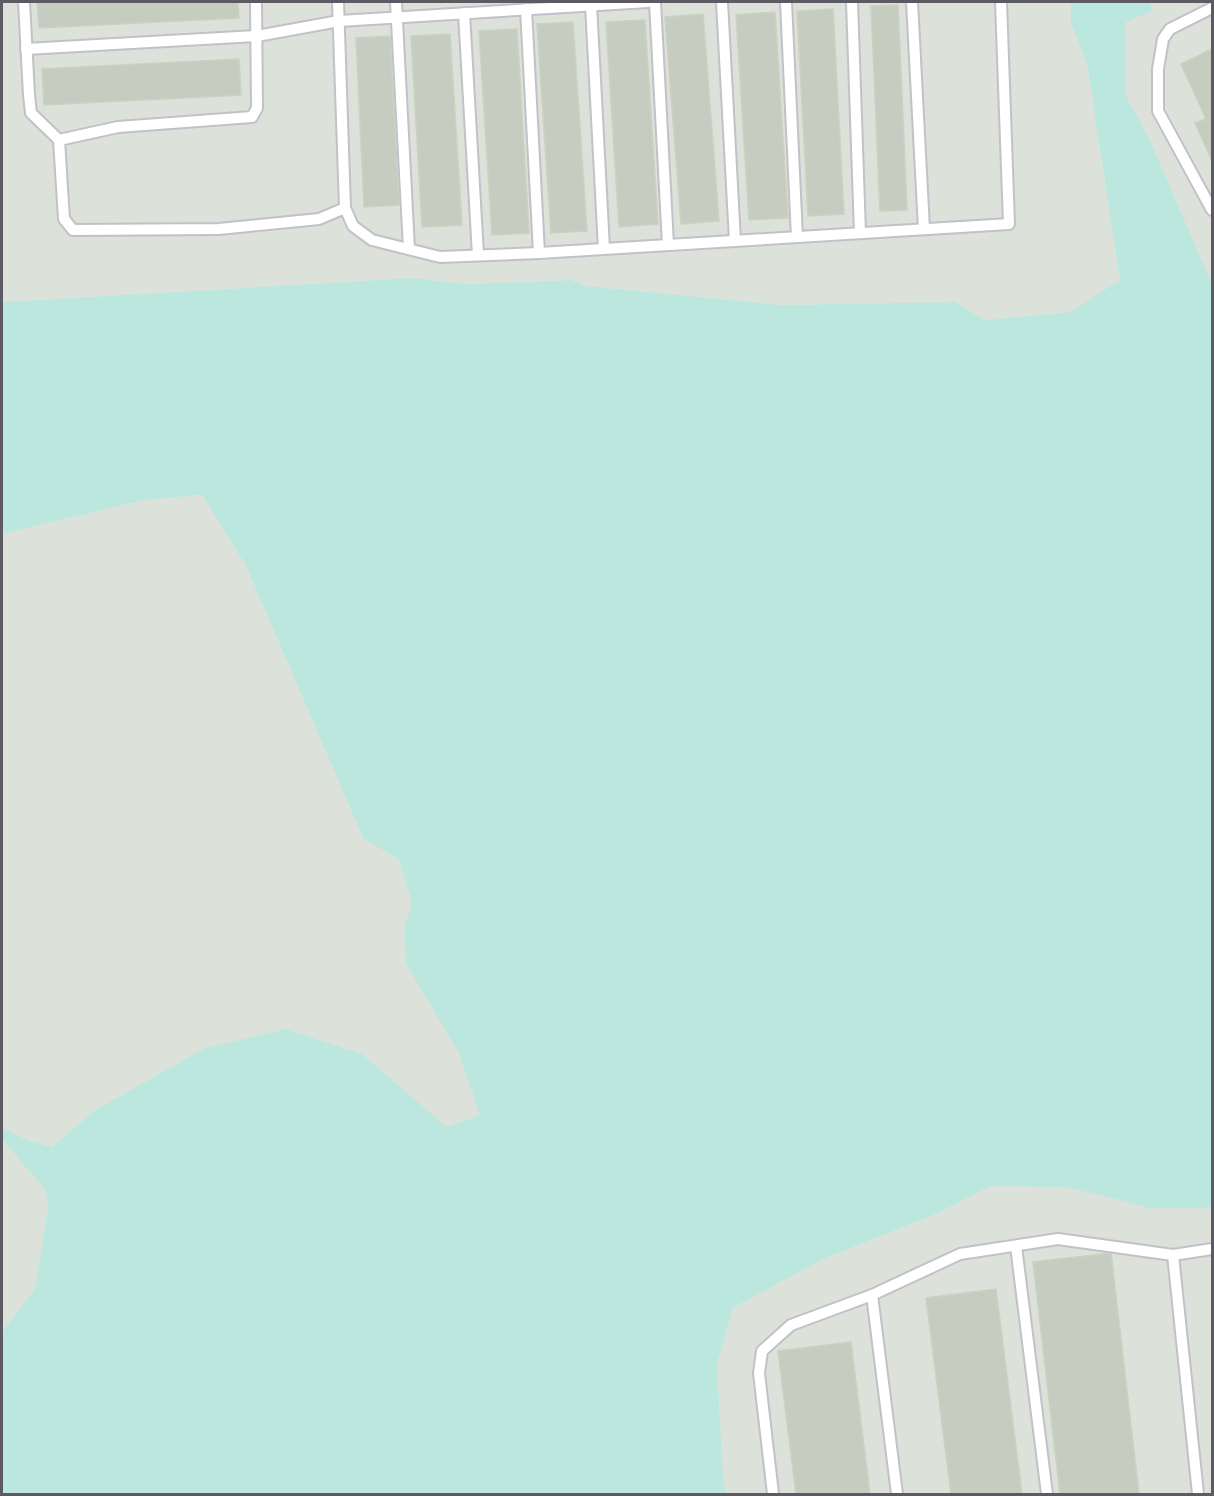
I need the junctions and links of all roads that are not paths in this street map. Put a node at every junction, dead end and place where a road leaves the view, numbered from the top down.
1 (24, 2) edge
2 (255, 2) edge
3 (338, 2) edge
4 (396, 2) edge
5 (648, 2) edge
6 (655, 2) edge
7 (722, 2) edge
8 (786, 2) edge
9 (852, 2) edge
10 (912, 2) edge
11 (1000, 2) edge
12 (591, 5) junction
13 (1212, 8) edge
14 (526, 9) junction
15 (464, 13) junction
16 (397, 17) junction
17 (339, 21) junction
18 (257, 36) junction
19 (26, 49) junction
20 (59, 140) junction
21 (345, 208) junction
22 (1212, 210) edge
23 (924, 229) junction
24 (861, 233) junction
25 (797, 237) junction
26 (735, 241) junction
27 (668, 245) junction
28 (409, 249) junction
29 (604, 249) junction
30 (538, 253) junction
31 (478, 255) junction
32 (1016, 1246) junction
33 (1212, 1249) edge
34 (1173, 1255) junction
35 (872, 1295) junction
36 (773, 1494) edge
37 (897, 1494) edge
38 (1047, 1494) edge
39 (1198, 1494) edge

1 - 19 lane
2 - 18 lane
3 - 17 lane
4 - 16 lane
5 - 12 lane
6 - 27 lane
7 - 26 lane
8 - 25 lane
9 - 24 lane
10 - 23 lane
11 - 23 lane
12 - 14 lane
12 - 29 lane
13 - 22 lane
14 - 15 lane
14 - 30 lane
15 - 16 lane
15 - 31 lane
16 - 17 lane
16 - 28 lane
17 - 18 lane
17 - 21 lane
18 - 19 lane
18 - 20 lane
19 - 20 lane
20 - 21 lane
21 - 28 lane
23 - 24 lane
24 - 25 lane
25 - 26 lane
26 - 27 lane
27 - 29 lane
28 - 31 lane
29 - 30 lane
30 - 31 lane
32 - 34 lane
32 - 35 lane
32 - 38 lane
33 - 34 lane
34 - 39 lane
35 - 36 lane
35 - 37 lane

